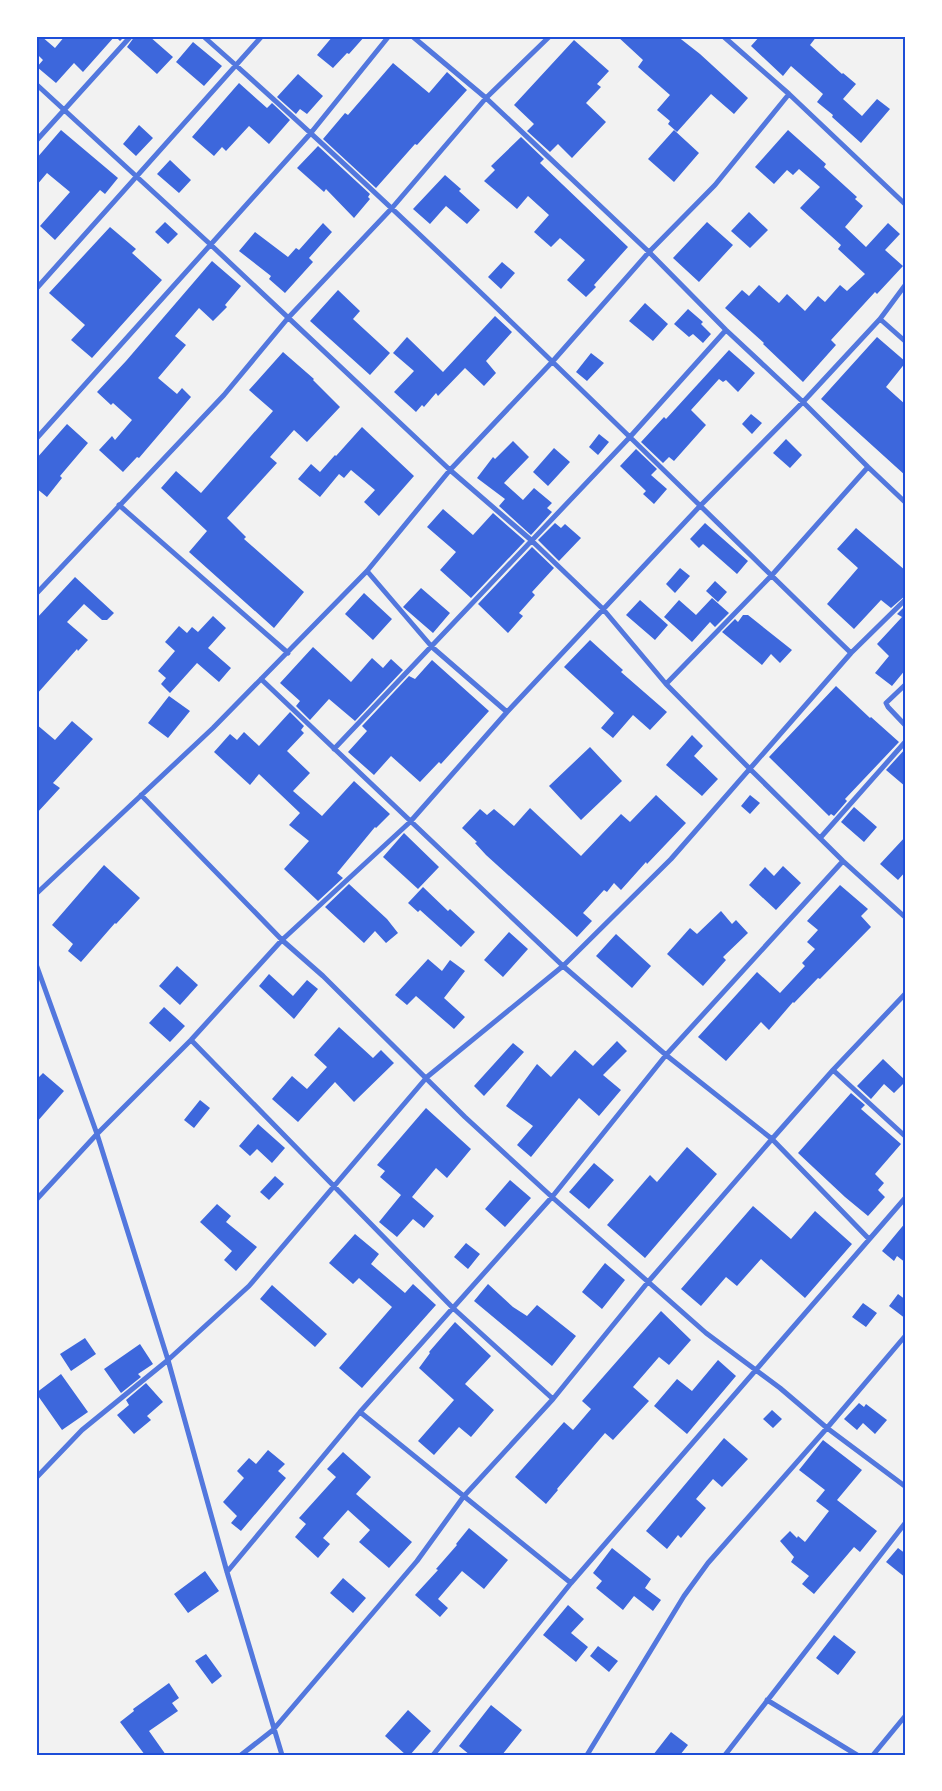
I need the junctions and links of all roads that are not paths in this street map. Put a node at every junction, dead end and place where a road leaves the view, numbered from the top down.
1 (131, 36) edge
2 (203, 36) edge
3 (262, 36) edge
4 (389, 36) edge
5 (412, 36) edge
6 (550, 36) edge
7 (723, 36) edge
8 (236, 65) junction
9 (36, 84) edge
10 (790, 94) junction
11 (486, 98) junction
12 (65, 110) junction
13 (310, 134) junction
14 (36, 141) edge
15 (137, 177) junction
16 (906, 205) edge
17 (392, 208) junction
18 (211, 245) junction
19 (649, 252) junction
20 (906, 284) edge
21 (36, 289) edge
22 (288, 318) junction
23 (880, 319) junction
24 (726, 330) junction
25 (906, 342) edge
26 (553, 361) junction
27 (803, 402) junction
28 (629, 438) junction
29 (36, 439) edge
30 (868, 467) junction
31 (450, 470) junction
32 (906, 503) edge
33 (119, 505) junction
34 (700, 506) junction
35 (532, 540) junction
36 (367, 571) junction
37 (772, 575) junction
38 (36, 594) edge
39 (906, 599) edge
40 (603, 609) junction
41 (432, 647) junction
42 (851, 652) junction
43 (288, 653) junction
44 (261, 679) junction
45 (666, 684) junction
46 (906, 684) edge
47 (507, 712) junction
48 (906, 726) edge
49 (906, 740) edge
50 (334, 749) junction
51 (750, 769) junction
52 (141, 795) junction
53 (410, 822) junction
54 (821, 837) junction
55 (843, 861) junction
56 (36, 894) edge
57 (906, 918) edge
58 (282, 940) junction
59 (36, 964) edge
60 (563, 966) junction
61 (906, 993) edge
62 (191, 1040) junction
63 (666, 1055) junction
64 (833, 1070) junction
65 (427, 1077) junction
66 (97, 1134) junction
67 (906, 1137) edge
68 (772, 1139) junction
69 (334, 1186) junction
70 (552, 1197) junction
71 (906, 1197) edge
72 (36, 1200) edge
73 (869, 1239) junction
74 (648, 1282) junction
75 (454, 1308) junction
76 (906, 1336) edge
77 (168, 1360) junction
78 (757, 1371) junction
79 (553, 1399) junction
80 (360, 1412) junction
81 (827, 1428) junction
82 (36, 1478) edge
83 (906, 1487) edge
84 (464, 1496) junction
85 (906, 1522) edge
86 (227, 1572) junction
87 (571, 1583) junction
88 (768, 1700) junction
89 (906, 1715) edge
90 (273, 1730) junction
91 (241, 1755) edge
92 (282, 1755) edge
93 (433, 1755) edge
94 (587, 1755) edge
95 (725, 1755) edge
96 (857, 1755) edge
97 (873, 1755) edge

1 - 12 street
2 - 8 street
3 - 8 street
4 - 13 street
5 - 11 street
6 - 11 street
7 - 10 street
8 - 13 street
8 - 15 street
9 - 12 street
10 - 16 street
10 - 19 street
11 - 17 street
11 - 19 street
12 - 14 street
12 - 15 street
13 - 17 street
13 - 18 street
15 - 18 street
15 - 21 street
17 - 22 street
17 - 26 street
18 - 22 street
18 - 29 street
19 - 24 street
19 - 26 street
20 - 23 street
22 - 31 street
22 - 33 street
23 - 25 street
23 - 27 street
24 - 27 street
24 - 28 street
26 - 28 street
26 - 31 street
27 - 30 street
27 - 34 street
28 - 34 street
28 - 35 street
30 - 32 street
30 - 37 street
31 - 35 street
31 - 36 street
33 - 38 street
33 - 43 street
34 - 37 street
34 - 40 street
35 - 40 street
35 - 41 street
36 - 41 street
36 - 43 street
37 - 42 street
37 - 45 street
39 - 42 street
40 - 45 street
40 - 47 street
41 - 47 street
41 - 50 street
42 - 51 street
43 - 44 street
44 - 50 street
44 - 52 street
45 - 51 street
46 - 48 street
47 - 53 street
49 - 54 street
50 - 53 street
51 - 54 street
51 - 60 street
52 - 56 street
52 - 58 street
53 - 58 street
53 - 60 street
54 - 55 street
55 - 57 street
55 - 63 street
58 - 62 street
58 - 65 street
59 - 66 street
60 - 63 street
60 - 65 street
61 - 64 street
62 - 66 street
62 - 69 street
63 - 68 street
63 - 70 street
64 - 67 street
64 - 68 street
65 - 69 street
65 - 70 street
66 - 72 street
66 - 77 street
68 - 73 street
68 - 74 street
69 - 75 street
69 - 77 street
70 - 74 street
70 - 75 street
71 - 73 street
73 - 78 street
74 - 78 street
74 - 79 street
75 - 79 street
75 - 80 street
76 - 81 street
77 - 82 street
77 - 86 street
78 - 81 street
78 - 87 street
79 - 84 street
80 - 84 street
80 - 86 street
81 - 83 street
81 - 94 street
84 - 87 street
84 - 90 street
85 - 88 street
86 - 90 street
87 - 93 street
88 - 95 street
88 - 96 street
89 - 97 street
90 - 91 street
90 - 92 street

